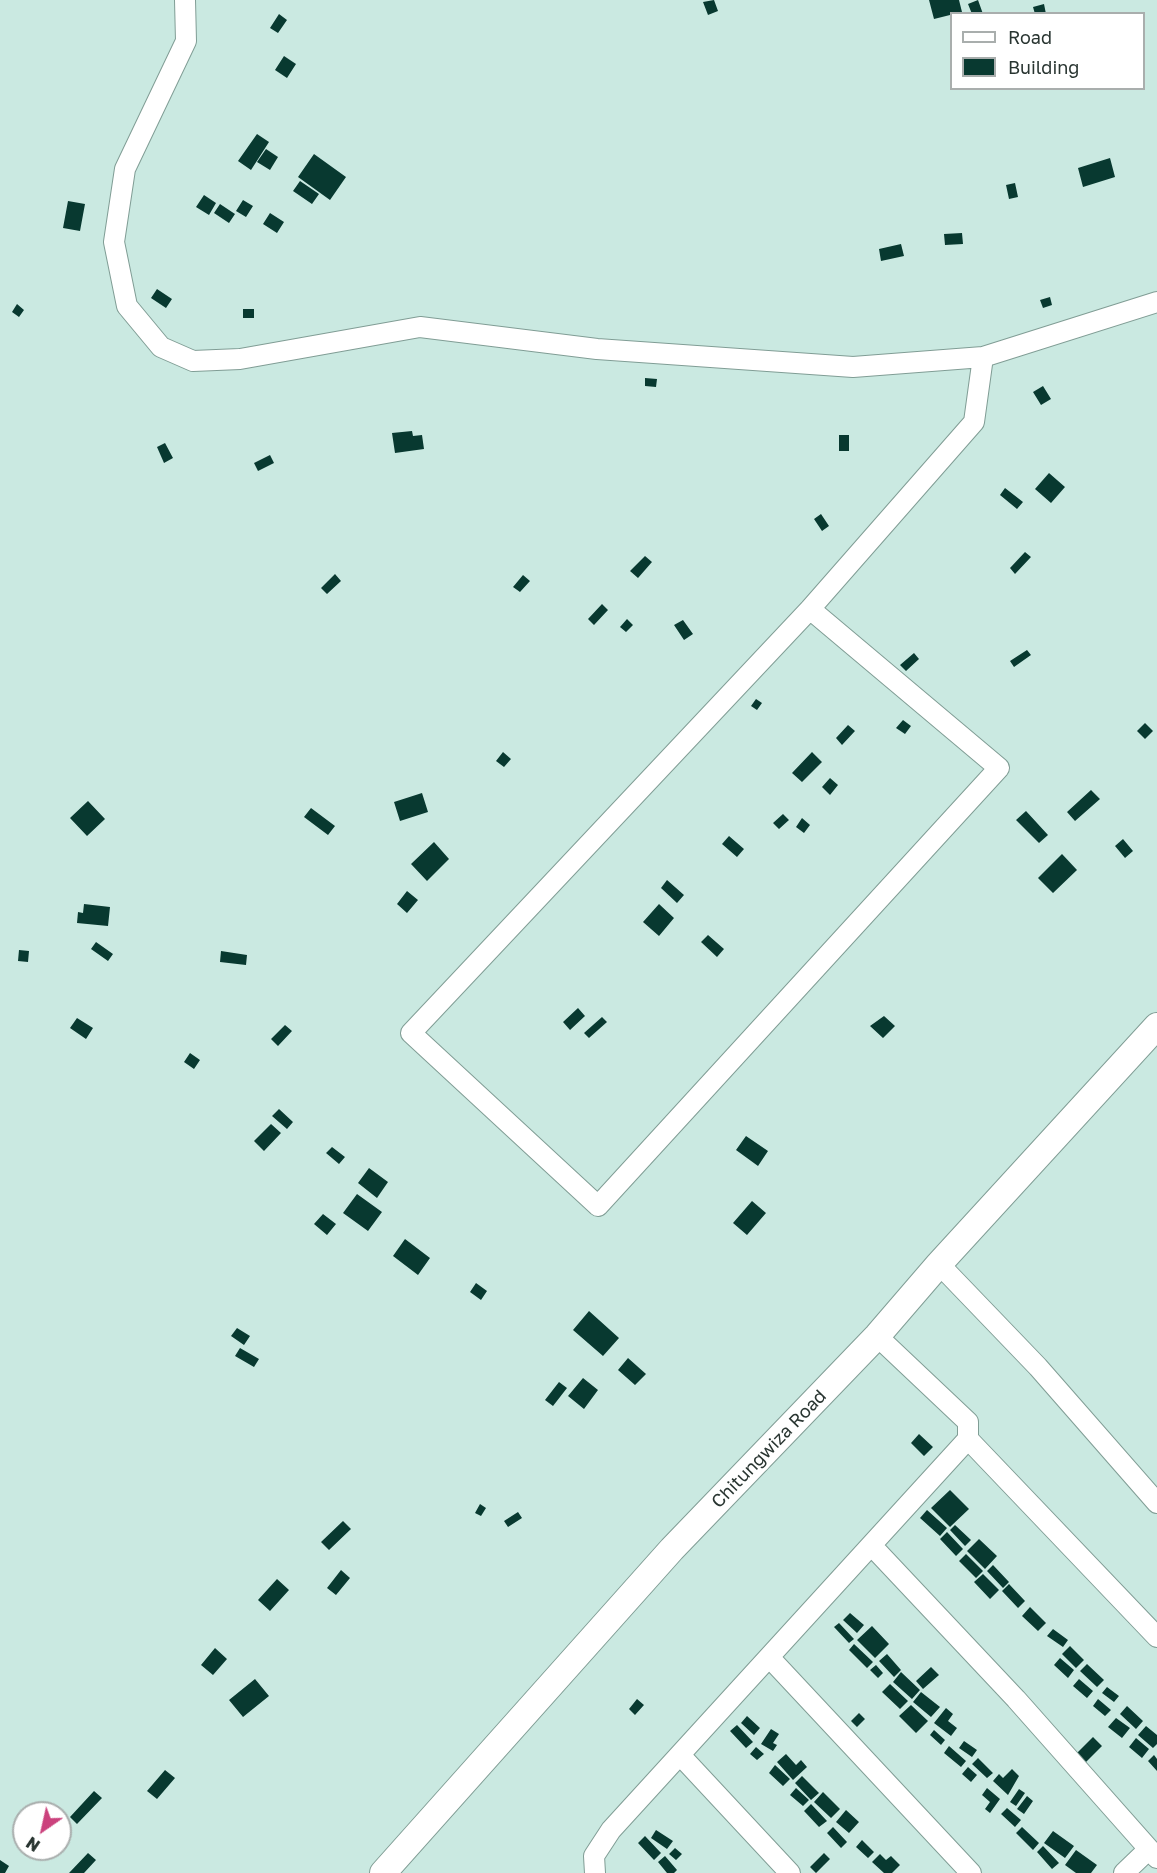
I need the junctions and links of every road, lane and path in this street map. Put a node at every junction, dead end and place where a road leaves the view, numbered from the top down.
1 (185, 0) edge
2 (1157, 302) edge
3 (983, 357) junction
4 (810, 609) junction
5 (1157, 1026) edge
6 (939, 1264) junction
7 (877, 1336) junction
8 (968, 1439) junction
9 (1157, 1503) edge
10 (872, 1546) junction
11 (1157, 1637) edge
12 (770, 1656) junction
13 (681, 1756) junction
14 (1153, 1853) edge
15 (383, 1873) edge
16 (595, 1873) edge
17 (790, 1873) edge
18 (971, 1873) edge
19 (1124, 1873) edge

1 - 3 street
2 - 3 street
3 - 4 street
4 - 4 street
5 - 6 main road, Chitungwiza Road
6 - 7 main road, Chitungwiza Road
6 - 9 street
7 - 8 street
7 - 15 main road, Chitungwiza Road
8 - 10 street
8 - 11 street
10 - 12 street
10 - 14 street
12 - 13 street
12 - 18 street
13 - 16 street
13 - 17 street
14 - 19 street

